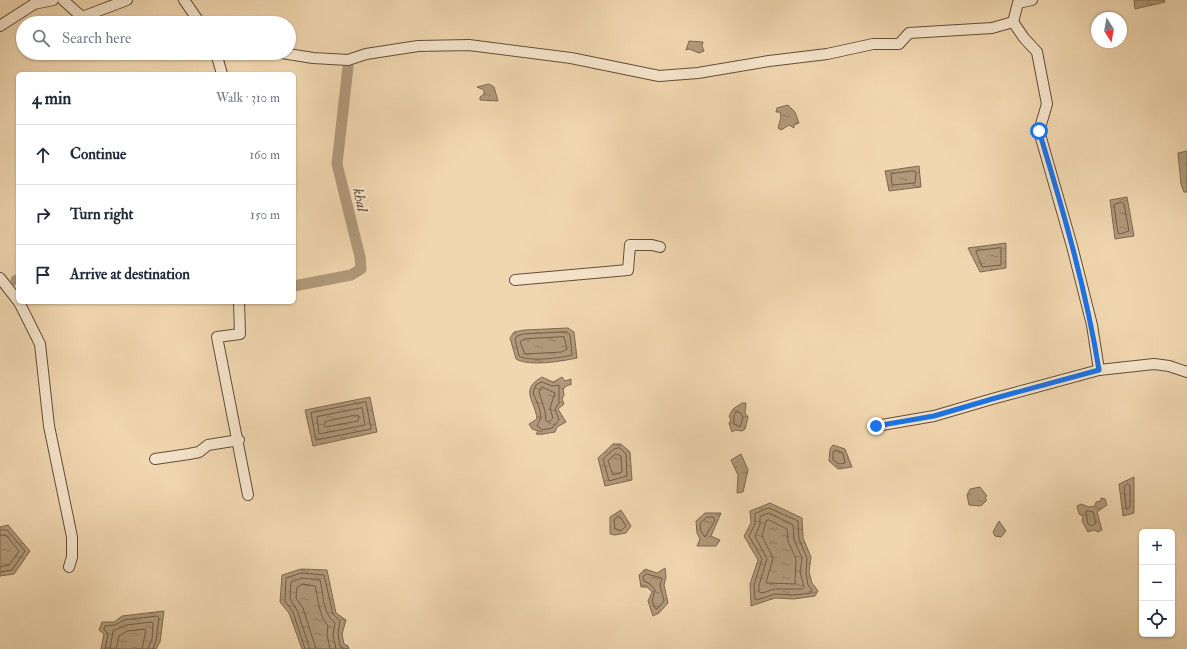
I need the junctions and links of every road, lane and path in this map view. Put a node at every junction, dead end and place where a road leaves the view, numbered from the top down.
1 (53, 0) edge
2 (63, 0) edge
3 (128, 0) edge
4 (184, 0) edge
5 (1032, 0) edge
6 (81, 16) edge
7 (85, 16) edge
8 (195, 16) edge
9 (1013, 22) junction
10 (0, 26) edge
11 (296, 55) edge
12 (218, 60) edge
13 (221, 72) edge
14 (660, 247) dead end
15 (0, 278) edge
16 (515, 280) dead end
17 (16, 299) edge
18 (19, 304) edge
19 (240, 304) edge
20 (1099, 370) junction
21 (1187, 372) edge
22 (876, 426) dead end
23 (239, 440) junction
24 (155, 459) dead end
25 (248, 495) dead end
26 (69, 567) dead end

1 - 10 street
2 - 6 street
3 - 7 street
4 - 8 street
5 - 9 street
9 - 11 street
9 - 20 street
12 - 13 street
14 - 16 street
15 - 17 street
18 - 26 street
19 - 23 street
20 - 21 street
20 - 22 street
23 - 24 street
23 - 25 street

